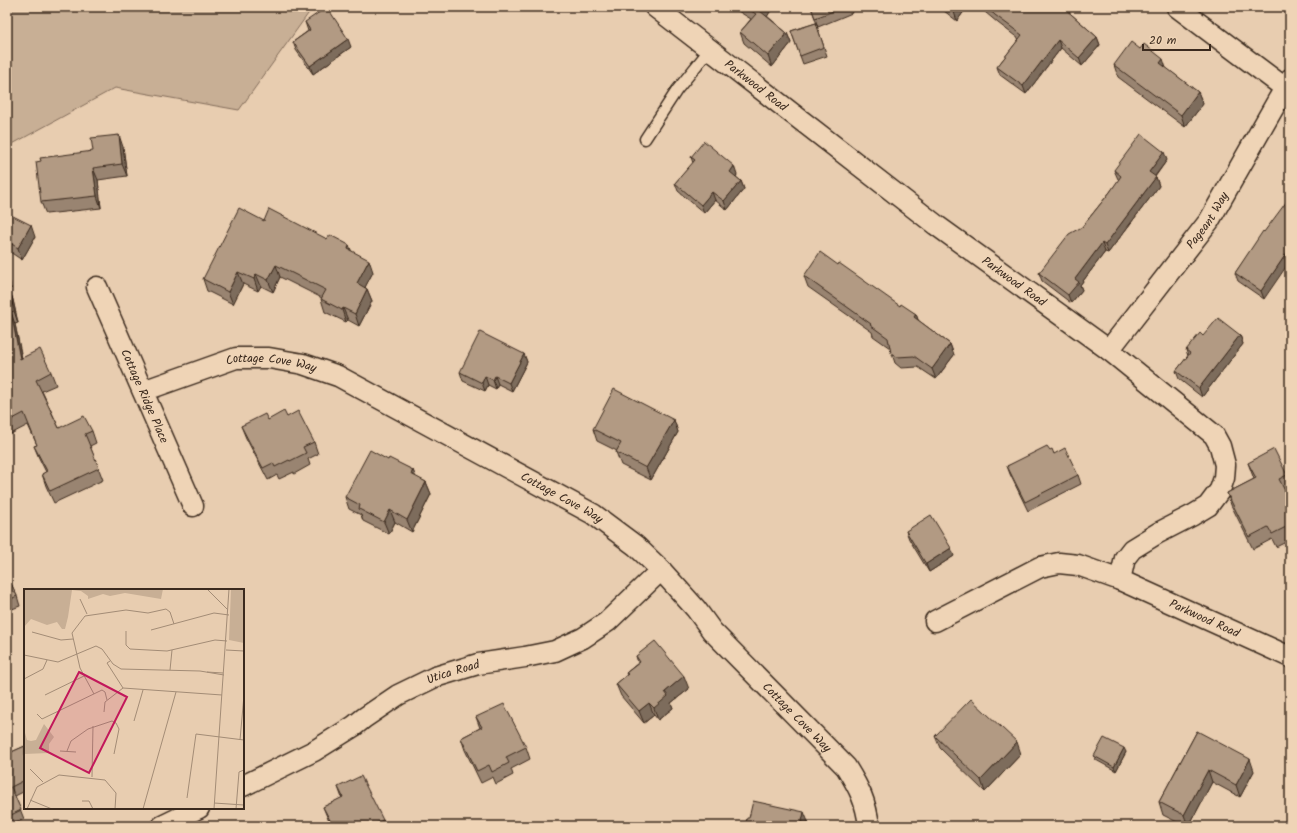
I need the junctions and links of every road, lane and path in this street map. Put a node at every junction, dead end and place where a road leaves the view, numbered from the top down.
1 (655, 7) edge
2 (1177, 7) edge
3 (710, 49) junction
4 (1287, 83) edge
5 (645, 139) dead end
6 (97, 287) dead end
7 (1109, 350) junction
8 (143, 391) junction
9 (193, 506) dead end
10 (661, 570) junction
11 (1120, 580) junction
12 (935, 621) dead end
13 (1290, 657) edge
14 (244, 786) edge
15 (197, 809) edge
16 (162, 826) edge
17 (869, 826) edge

1 - 3 street, Parkwood Road
2 - 4 street
3 - 5 lane
3 - 7 street, Parkwood Road
4 - 7 street, Pageant Way
6 - 8 street, Cottage Ridge Place
7 - 11 street, Parkwood Road
8 - 9 street, Cottage Ridge Place
8 - 10 street, Cottage Cove Way
10 - 14 street, Utica Road
10 - 17 street, Cottage Cove Way
11 - 12 street, Parkwood Road
11 - 13 street, Parkwood Road
15 - 16 street

